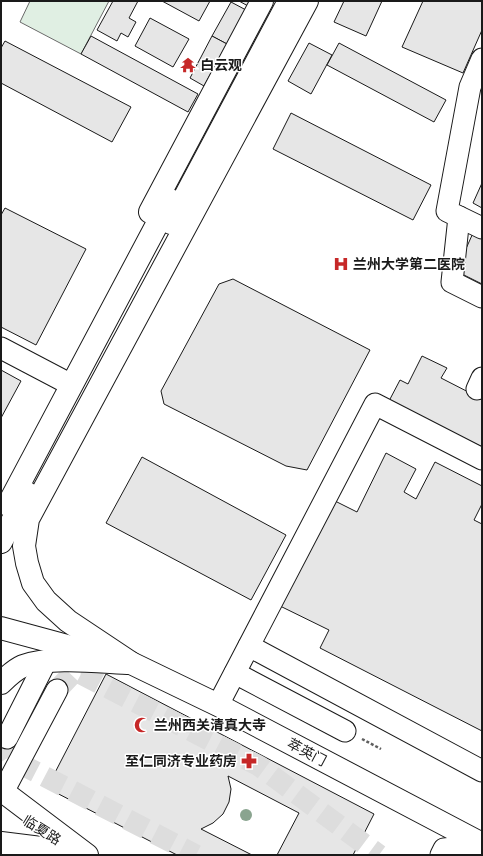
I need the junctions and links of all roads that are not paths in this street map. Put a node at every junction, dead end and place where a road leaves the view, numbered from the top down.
1 (262, 1) edge
2 (276, 1) edge
3 (289, 1) edge
4 (307, 1) edge
5 (482, 59) edge
6 (476, 90) edge
7 (459, 217) junction
8 (482, 228) edge
9 (482, 297) edge
10 (1, 348) edge
11 (62, 380) junction
12 (482, 459) edge
13 (1, 490) edge
14 (1, 517) edge
15 (1, 542) edge
16 (1, 628) edge
17 (249, 646) junction
18 (46, 661) junction
19 (132, 663) junction
20 (235, 673) junction
21 (1, 683) edge
22 (57, 690) tunnel mouth
23 (218, 705) junction
24 (345, 731) dead end
25 (7, 738) tunnel mouth
26 (482, 770) edge
27 (2, 796) edge
28 (1, 843) edge
29 (482, 846) edge
30 (58, 855) edge
31 (82, 855) edge
32 (87, 855) edge
33 (441, 855) edge
34 (454, 855) edge
35 (468, 855) edge
36 (479, 855) edge

1 - 11 main road
2 - 14 main road
3 - 15 main road
4 - 19 main road
5 - 6 street
6 - 7 street
7 - 8 street
7 - 9 street
10 - 11 street
11 - 13 main road
12 - 17 street
16 - 19 main road
17 - 20 street
17 - 26 street
18 - 19 main road
18 - 21 main road
18 - 25 street
19 - 23 main road, 萃英门
20 - 23 street
20 - 24 street
22 - 27 street
23 - 29 main road, 萃英门
27 - 31 main road, 临夏路
27 - 32 main road
28 - 30 main road
29 - 33 street
29 - 34 street
29 - 35 street
29 - 36 street

